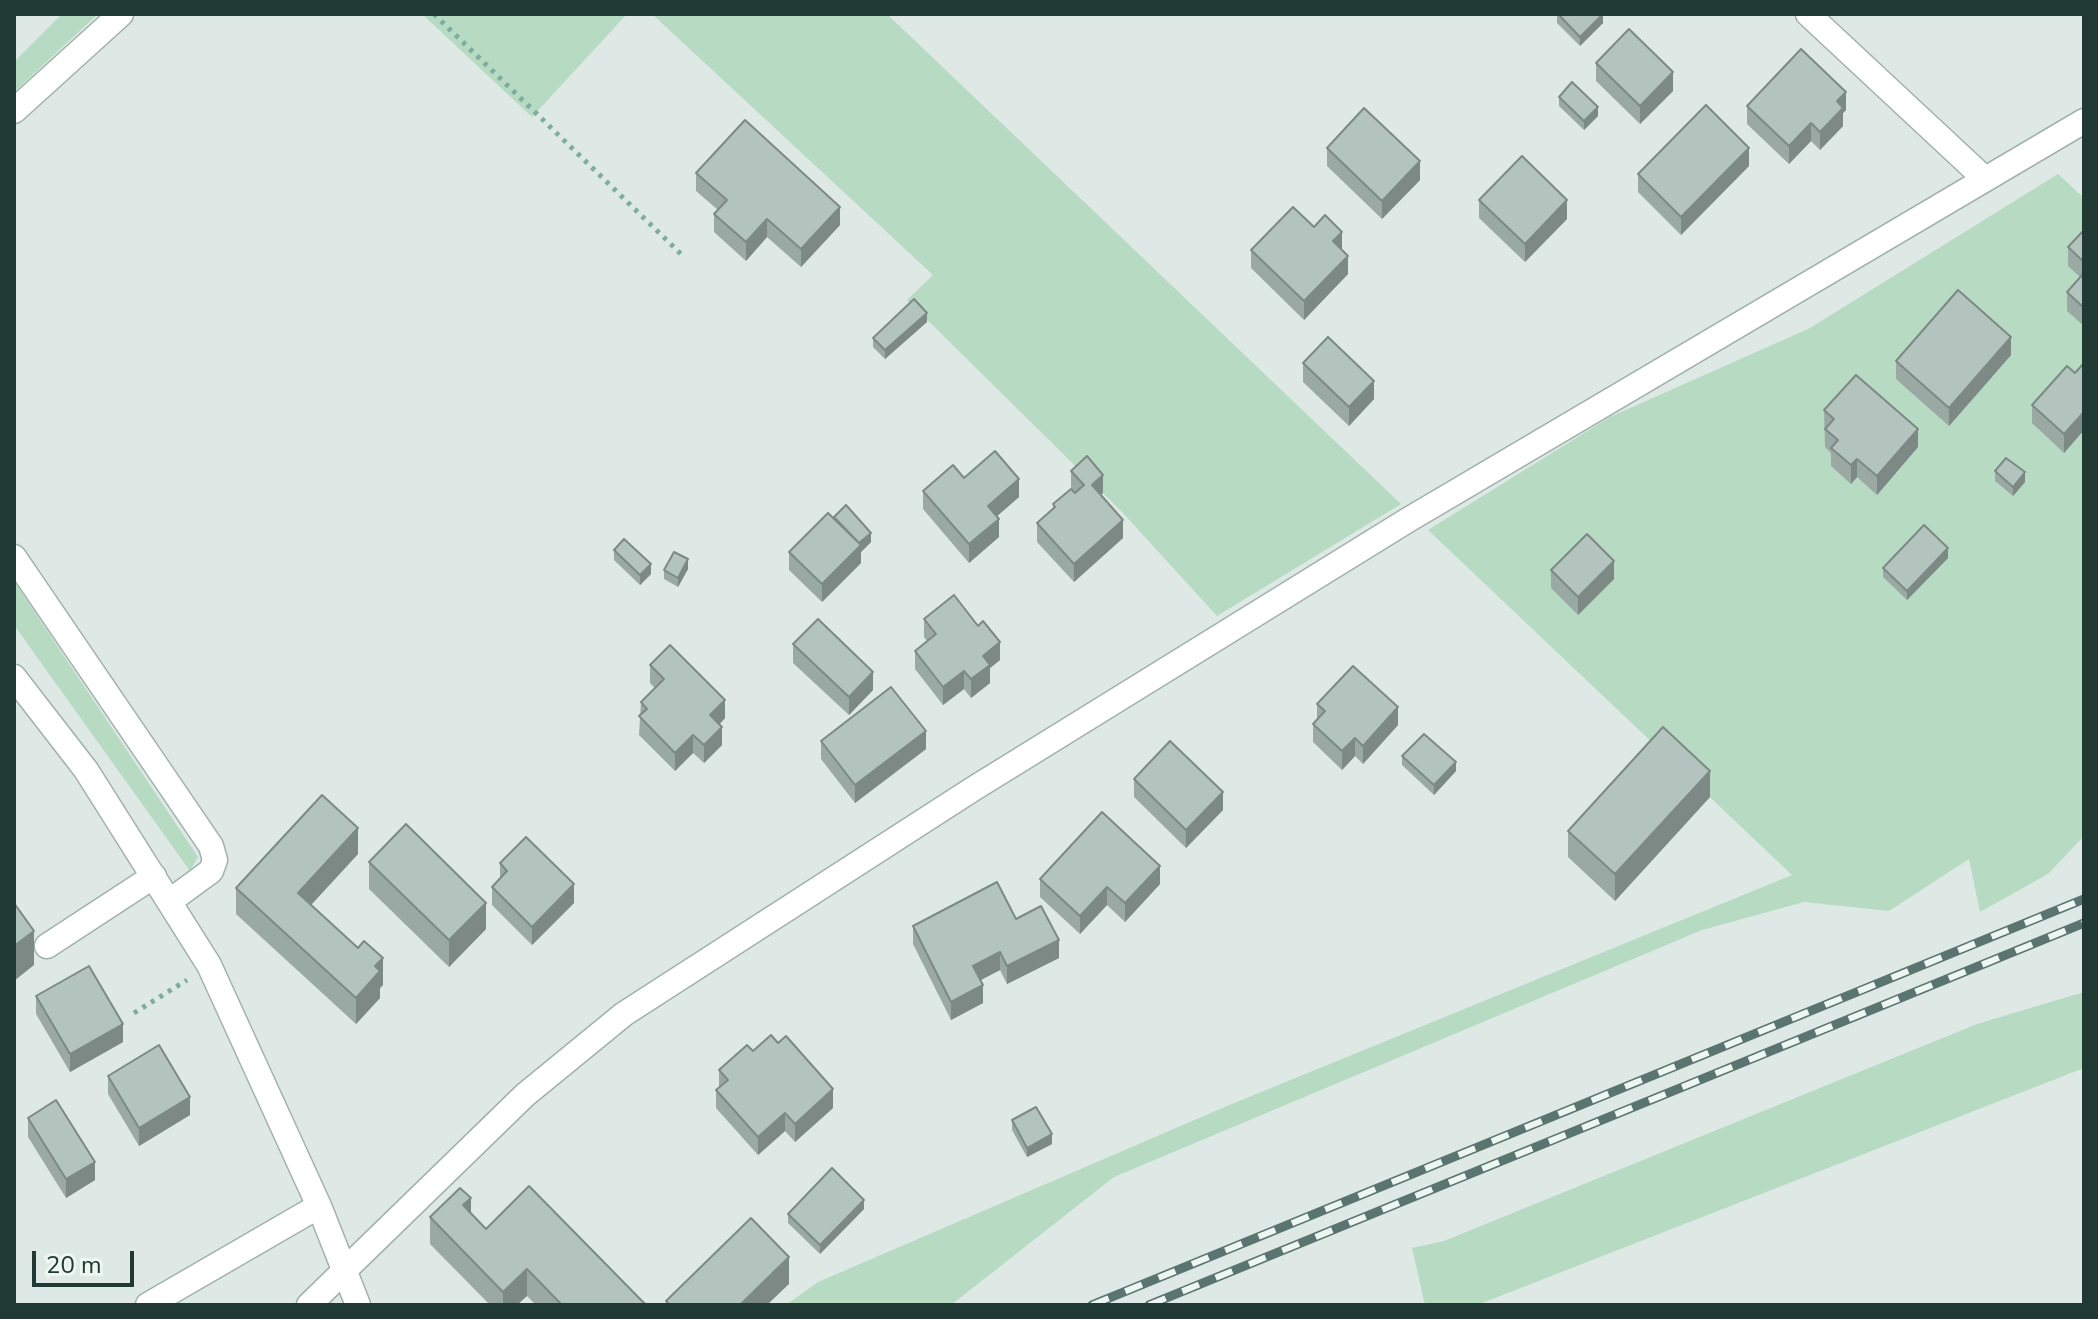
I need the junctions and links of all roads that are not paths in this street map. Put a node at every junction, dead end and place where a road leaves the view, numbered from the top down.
1 (121, 14) edge
2 (1808, 14) edge
3 (14, 111) edge
4 (2084, 121) edge
5 (1985, 179) junction
6 (14, 557) edge
7 (14, 678) edge
8 (154, 876) junction
9 (170, 901) junction
10 (47, 946) dead end
11 (319, 1206) junction
12 (343, 1270) junction
13 (148, 1305) edge
14 (309, 1305) edge
15 (358, 1305) edge

1 - 3 street
2 - 5 street
4 - 5 street
5 - 12 street
6 - 9 street
7 - 8 street
8 - 9 street
8 - 10 street
9 - 11 street
11 - 12 street
11 - 13 street
12 - 14 street
12 - 15 street

